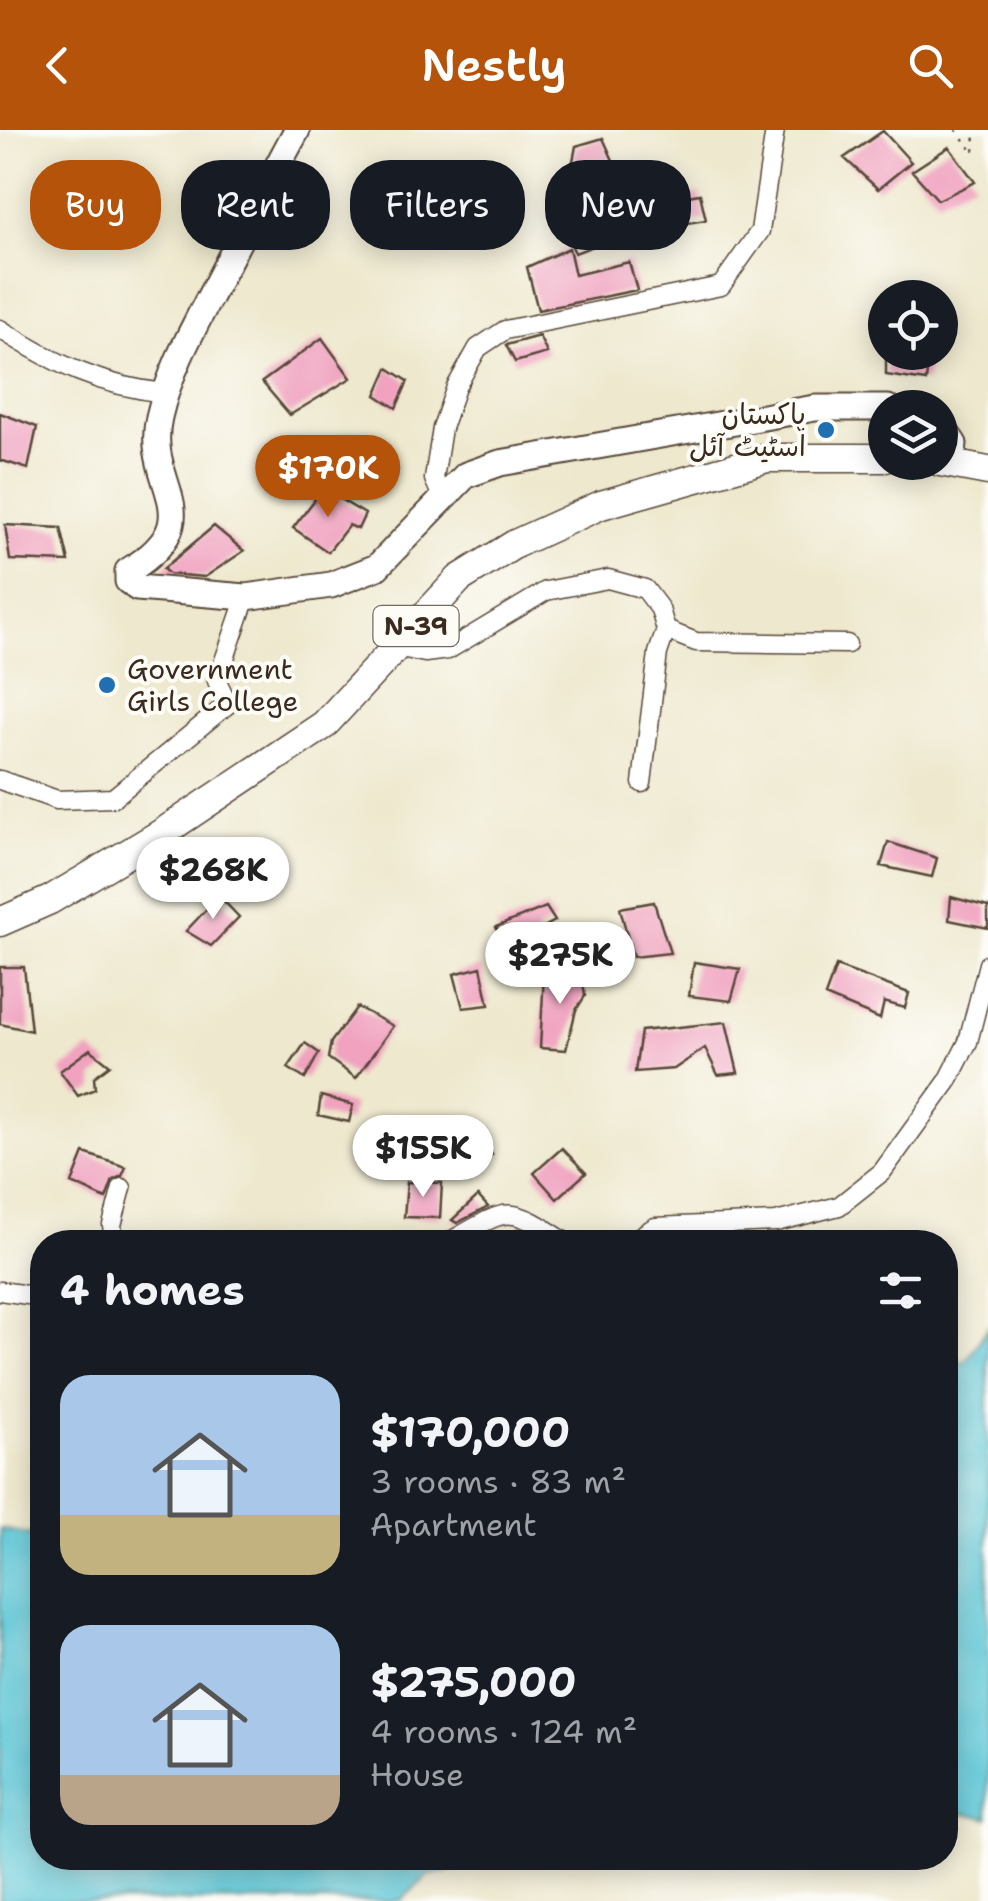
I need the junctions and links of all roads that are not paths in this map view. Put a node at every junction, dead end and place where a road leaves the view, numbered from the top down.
1 (297, 130) edge
2 (775, 130) edge
3 (0, 330) edge
4 (165, 392) junction
5 (868, 408) edge
6 (868, 458) edge
7 (958, 465) edge
8 (988, 471) edge
9 (443, 499) junction
10 (246, 597) junction
11 (666, 630) junction
12 (847, 644) dead end
13 (396, 647) junction
14 (0, 780) edge
15 (642, 783) dead end
16 (0, 922) edge
17 (988, 964) edge
18 (122, 1188) dead end
19 (113, 1230) edge
20 (471, 1230) edge
21 (547, 1230) edge
22 (649, 1230) edge
23 (0, 1291) edge
24 (30, 1295) edge

1 - 4 main road
2 - 9 street
3 - 4 street
4 - 10 main road
5 - 9 main road
6 - 13 main road, N-39
7 - 8 main road
9 - 10 main road
10 - 14 street
11 - 12 street
11 - 13 street
11 - 15 street
13 - 16 main road, N-39
17 - 22 street
18 - 19 street
20 - 21 street
23 - 24 street

